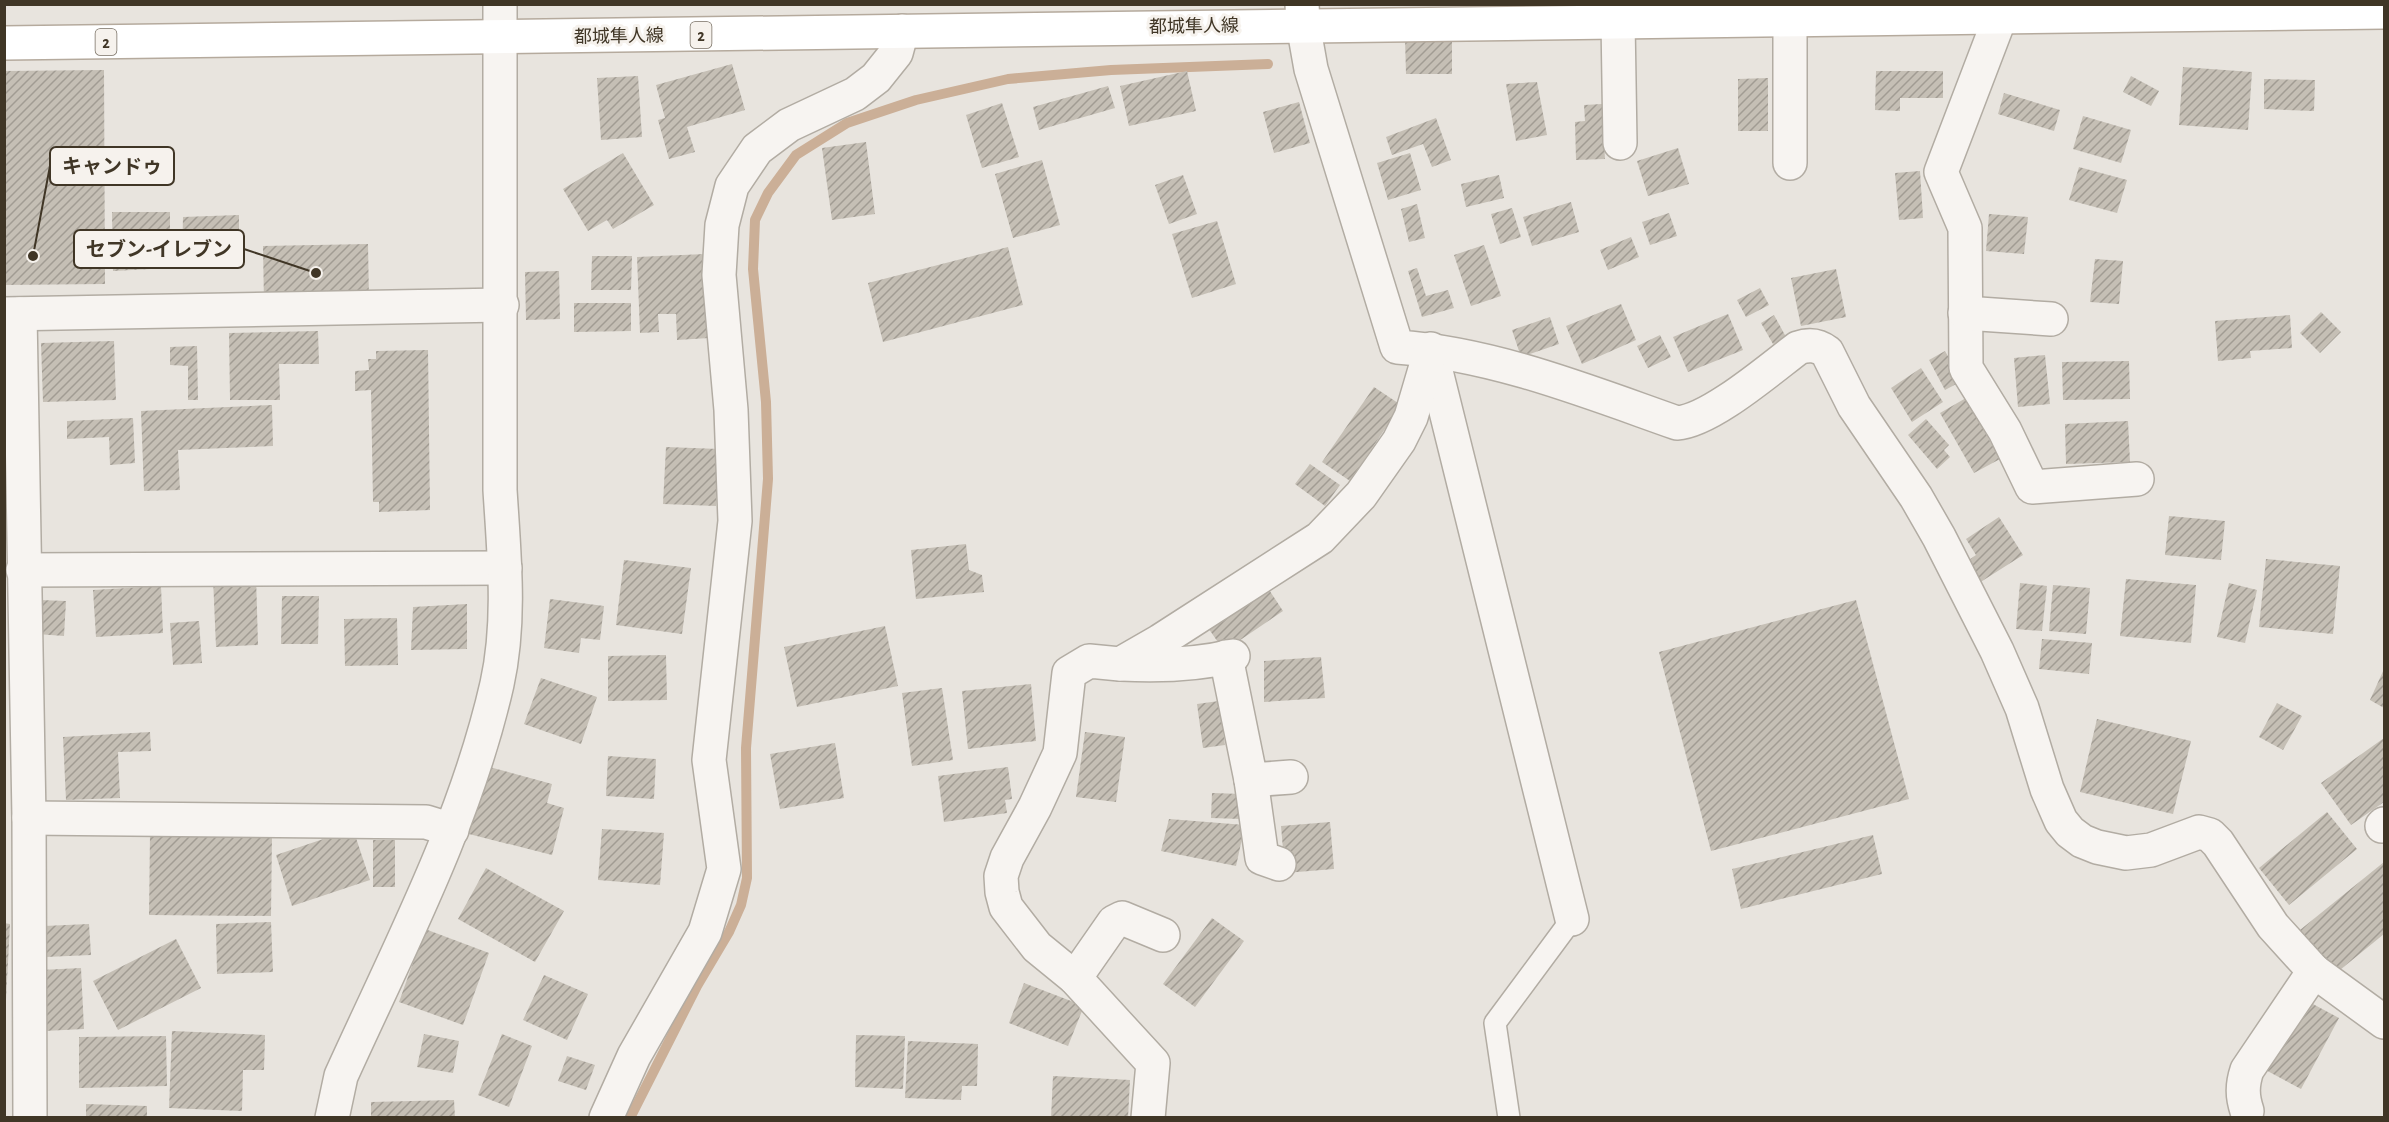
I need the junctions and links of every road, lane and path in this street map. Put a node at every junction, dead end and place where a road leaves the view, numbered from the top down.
1 (500, 4) edge
2 (2182, 9) edge
3 (2385, 12) edge
4 (1303, 14) edge
5 (1775, 14) edge
6 (2001, 15) junction
7 (1618, 21) junction
8 (902, 31) junction
9 (500, 37) junction
10 (4, 43) edge
11 (1620, 143) dead end
12 (1790, 163) dead end
13 (502, 304) junction
14 (1965, 313) junction
15 (12, 314) edge
16 (2051, 319) dead end
17 (1431, 349) junction
18 (2137, 479) dead end
19 (505, 568) junction
20 (23, 570) junction
21 (1120, 664) junction
22 (1291, 777) dead end
23 (1251, 780) junction
24 (29, 818) junction
25 (452, 830) junction
26 (1279, 864) dead end
27 (1572, 919) joint
28 (1163, 935) dead end
29 (2314, 971) junction
30 (1075, 978) junction
31 (2385, 1022) edge
32 (2247, 1111) dead end
33 (30, 1118) edge
34 (332, 1118) edge
35 (606, 1118) edge
36 (1148, 1118) edge
37 (1509, 1118) edge

1 - 9 street
2 - 3 main road, 都城隼人線 / 2
2 - 6 main road, 都城隼人線 / 2
4 - 7 main road, 都城隼人線 / 2
4 - 8 main road, 都城隼人線 / 2
4 - 17 street
5 - 6 main road, 都城隼人線 / 2
5 - 7 main road, 都城隼人線 / 2
5 - 12 street
6 - 14 street
7 - 11 street
8 - 9 main road, 都城隼人線 / 2
8 - 35 street
9 - 10 main road, 都城隼人線 / 2
9 - 13 street
13 - 15 street
13 - 19 street
14 - 16 street
14 - 18 street
15 - 20 street
17 - 21 street
17 - 27 street
17 - 29 street
19 - 20 street
19 - 25 street
20 - 24 street
21 - 23 street
21 - 30 street
22 - 23 street
23 - 26 street
24 - 25 street
24 - 33 street
25 - 34 street
27 - 37 lane
28 - 30 street
29 - 31 street
29 - 32 street
30 - 36 street

